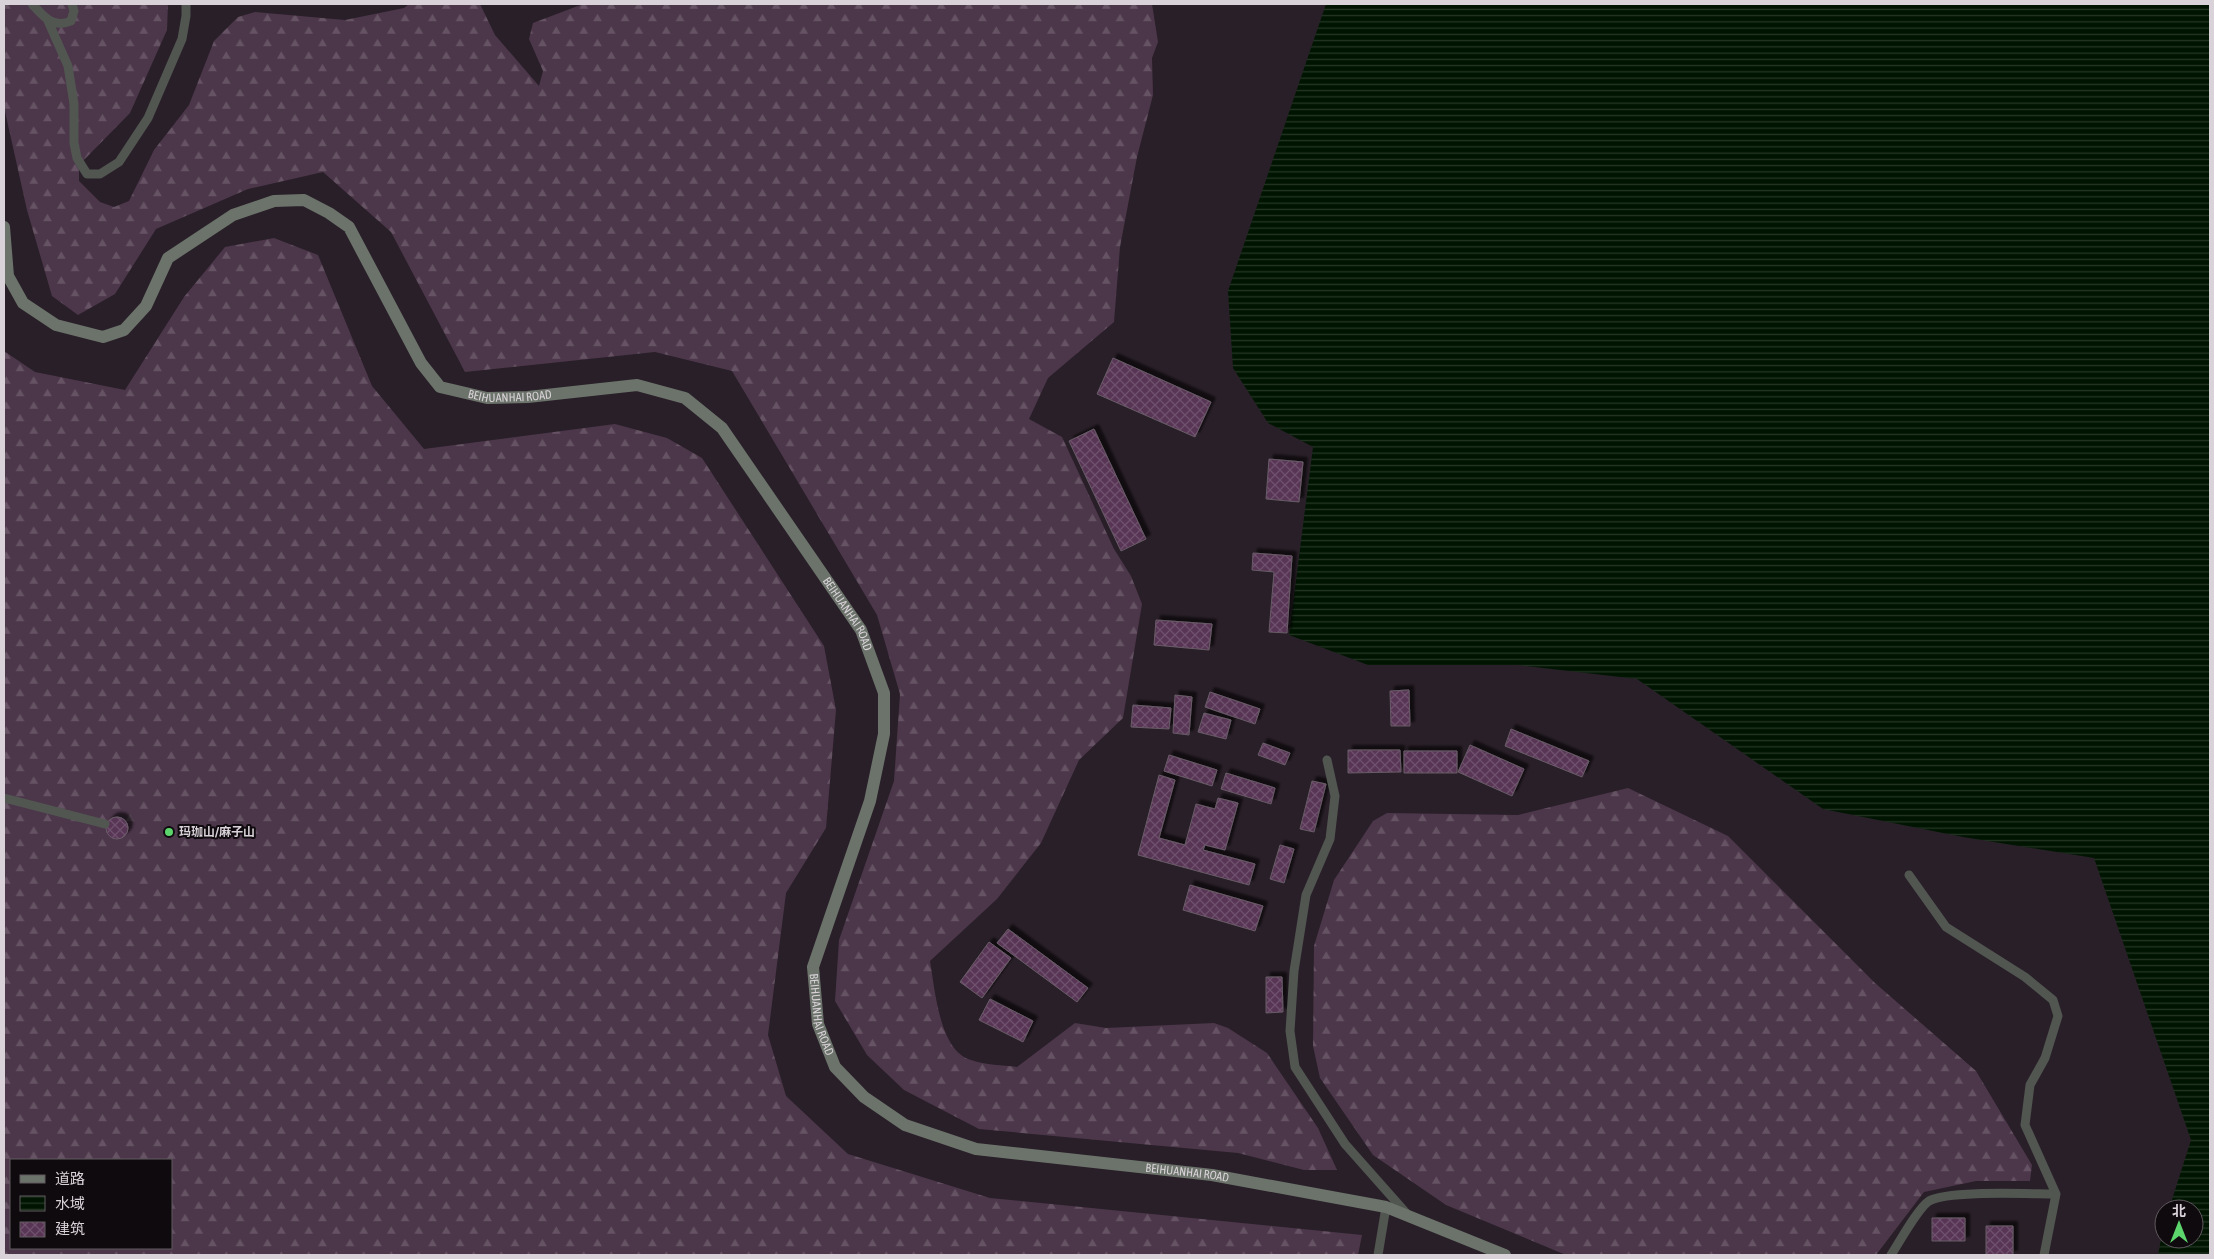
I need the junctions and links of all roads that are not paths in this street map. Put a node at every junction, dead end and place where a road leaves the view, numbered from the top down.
1 (32, 4) edge
2 (72, 4) edge
3 (186, 4) edge
4 (48, 21) junction
5 (4, 227) edge
6 (1327, 760) dead end
7 (4, 798) edge
8 (105, 824) dead end
9 (1909, 875) dead end
10 (2056, 1194) junction
11 (1386, 1207) junction
12 (1408, 1216) junction
13 (1378, 1255) edge
14 (1505, 1255) edge
15 (1891, 1255) edge
16 (2044, 1255) edge

1 - 4 lane
2 - 4 lane
3 - 4 lane
5 - 11 main road, BEIHUANHAI ROAD
6 - 12 lane
7 - 8 lane
9 - 10 lane
10 - 15 lane
10 - 16 lane
11 - 12 main road, BEIHUANHAI ROAD
11 - 13 lane
12 - 14 main road, BEIHUANHAI ROAD

